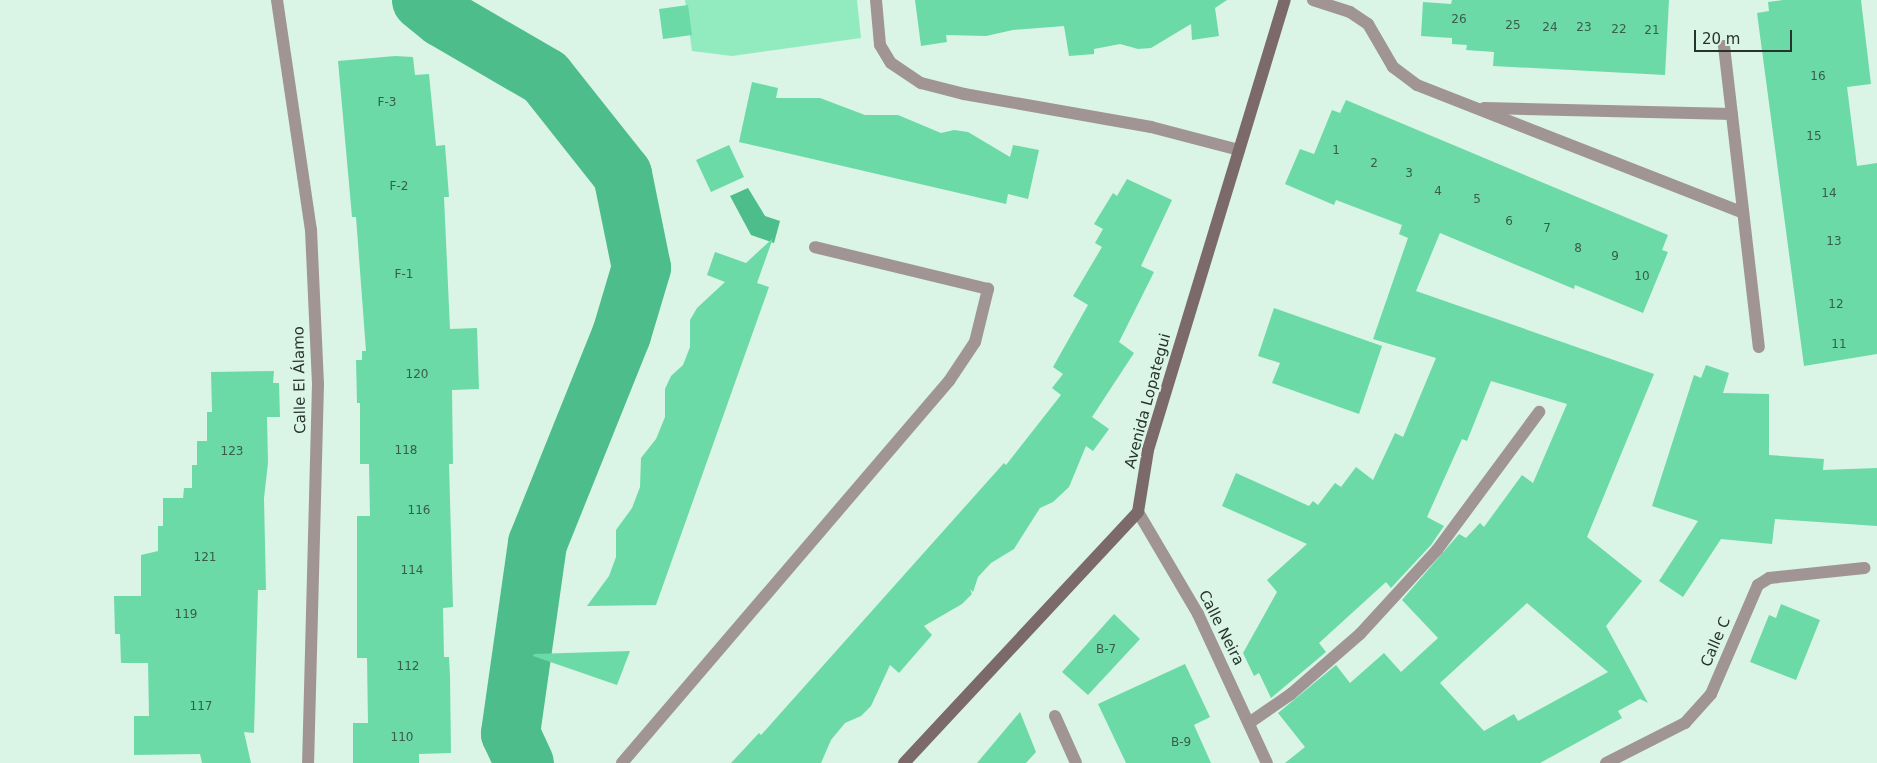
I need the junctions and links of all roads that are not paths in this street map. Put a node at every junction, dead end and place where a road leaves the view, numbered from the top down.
1 (277, 0) edge
2 (876, 0) edge
3 (1285, 0) edge
4 (1313, 0) edge
5 (1724, 46) dead end
6 (1475, 108) junction
7 (1732, 114) junction
8 (1239, 150) junction
9 (1743, 213) junction
10 (815, 247) dead end
11 (1759, 347) dead end
12 (1539, 412) dead end
13 (1138, 512) junction
14 (1864, 568) dead end
15 (1055, 716) dead end
16 (1249, 723) junction
17 (308, 763) edge
18 (622, 763) edge
19 (904, 763) edge
20 (1076, 763) edge
21 (1267, 763) edge
22 (1606, 763) edge

1 - 17 street, Calle El Álamo
2 - 8 street
3 - 8 street, Avenida Lopategui
4 - 6 street
5 - 7 street
6 - 7 street
6 - 9 street
7 - 9 street
8 - 13 street, Avenida Lopategui
9 - 11 street
10 - 18 street
12 - 16 street
13 - 16 street, Calle Neira
13 - 19 street
14 - 22 street, Calle C
15 - 20 street
16 - 21 street, Calle Neira

